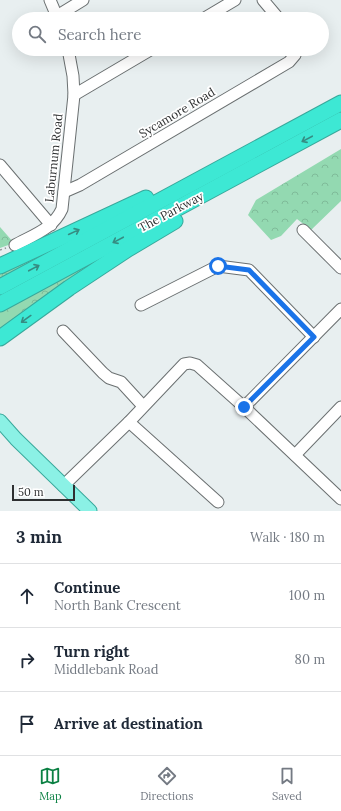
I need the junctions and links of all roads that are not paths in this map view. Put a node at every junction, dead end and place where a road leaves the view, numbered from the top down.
1 (50, 0) edge
2 (83, 0) edge
3 (235, 0) edge
4 (263, 0) edge
5 (56, 12) edge
6 (65, 12) edge
7 (215, 12) edge
8 (273, 12) edge
9 (69, 56) edge
10 (140, 56) edge
11 (294, 56) edge
12 (74, 95) junction
13 (341, 103) edge
14 (341, 120) edge
15 (257, 149) junction
16 (0, 165) edge
17 (252, 168) junction
18 (64, 192) junction
19 (51, 225) junction
20 (303, 230) dead end
21 (15, 245) dead end
22 (339, 261) edge
23 (0, 266) edge
24 (0, 287) edge
25 (0, 304) edge
26 (141, 305) dead end
27 (341, 309) edge
28 (63, 331) dead end
29 (314, 337) junction
30 (0, 338) edge
31 (143, 406) junction
32 (244, 407) junction
33 (341, 407) edge
34 (0, 421) edge
35 (129, 422) junction
36 (295, 455) junction
37 (63, 486) junction
38 (341, 499) edge
39 (218, 502) dead end
40 (90, 511) edge

1 - 5 street
2 - 6 street
3 - 7 street
4 - 8 street
9 - 12 street, Laburnum Road
10 - 12 street
11 - 18 street, Sycamore Road
12 - 18 street, Laburnum Road
13 - 15 highway, The Parkway
14 -> 17 highway, The Parkway
23 -> 15 highway
24 -> 15 highway, The Parkway
16 - 19 street
17 -> 25 highway, The Parkway
17 -> 30 highway
18 - 19 street, Laburnum Road
19 - 21 street, Laburnum Road
20 - 22 street
26 - 29 street
27 - 29 street
28 - 31 street
29 - 32 street
31 - 32 street
31 - 35 street
32 - 36 street
33 - 36 street
34 - 37 main road
35 - 37 street
35 - 39 street
36 - 38 street
37 - 40 main road

